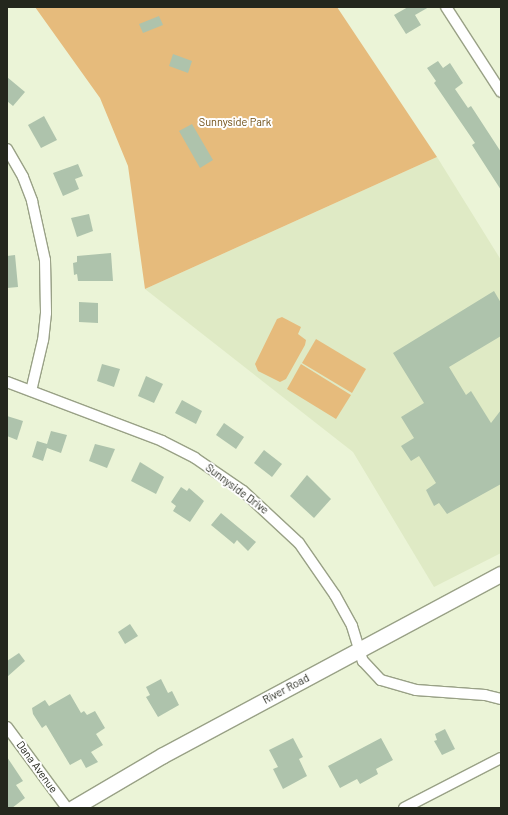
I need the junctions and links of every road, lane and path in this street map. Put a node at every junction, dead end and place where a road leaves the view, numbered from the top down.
1 (446, 7) edge
2 (501, 92) edge
3 (7, 148) edge
4 (7, 382) edge
5 (31, 391) junction
6 (501, 574) edge
7 (359, 650) junction
8 (501, 699) edge
9 (7, 726) edge
10 (501, 758) edge
11 (67, 808) edge
12 (73, 808) edge
13 (404, 808) edge

1 - 2 street
3 - 5 street
4 - 5 street, Sunnyside Drive
5 - 7 street, Sunnyside Drive
6 - 7 main road, River Road
7 - 8 street, Sunnyside Drive
7 - 12 main road, River Road
9 - 11 street, Dana Avenue
10 - 13 street

